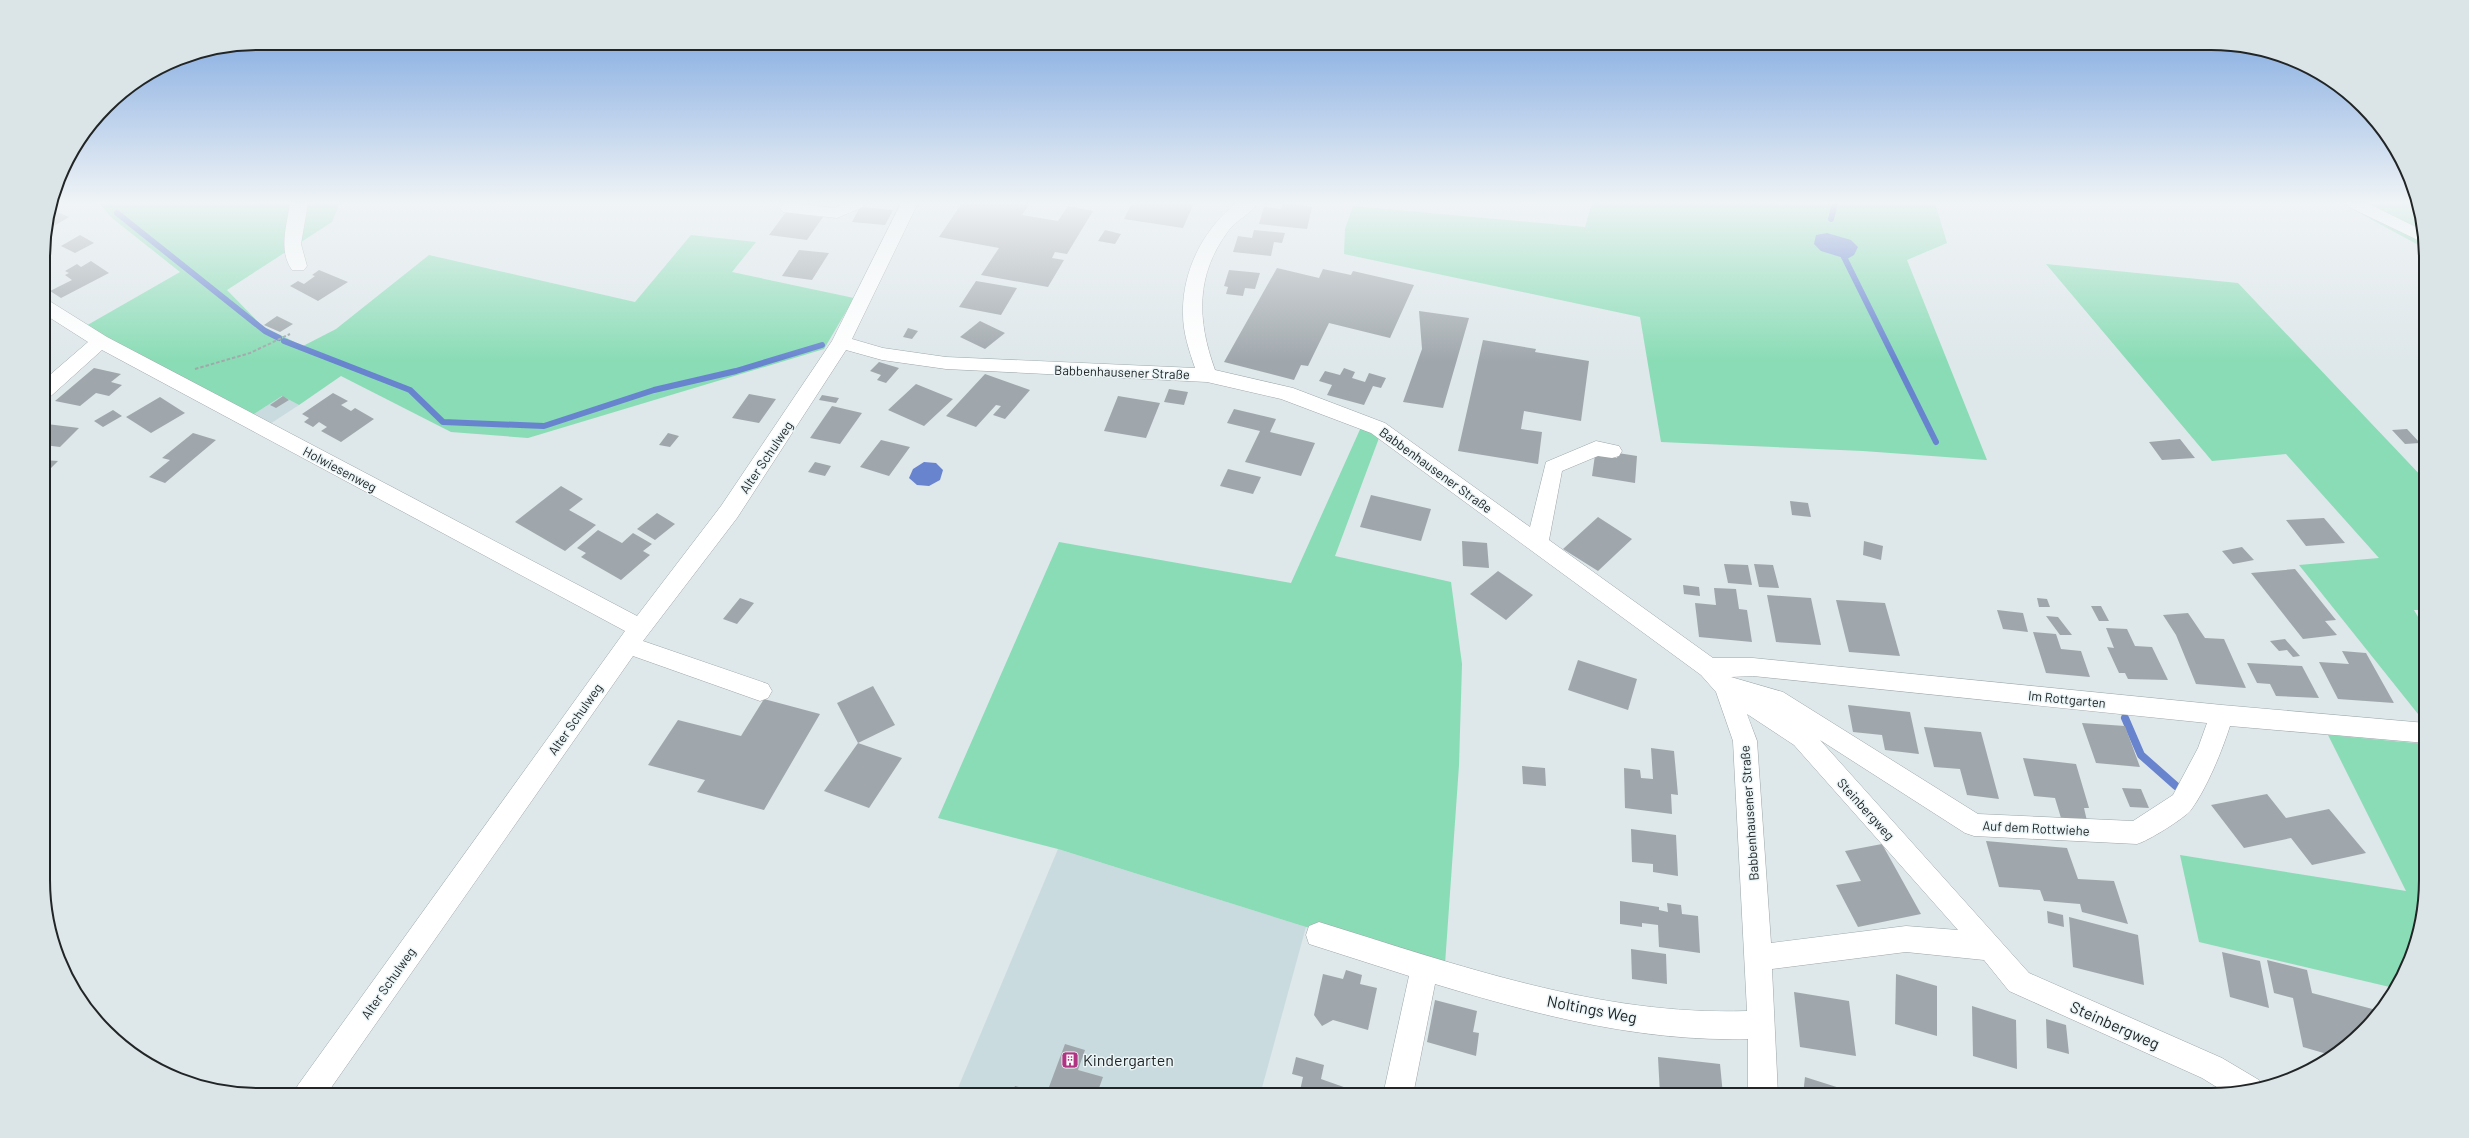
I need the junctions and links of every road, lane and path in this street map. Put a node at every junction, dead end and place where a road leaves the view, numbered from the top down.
1 (295, 256) edge
2 (882, 256) edge
3 (1206, 256) edge
4 (298, 266) dead end
5 (50, 310) edge
6 (290, 334) dead end
7 (100, 341) junction
8 (841, 342) junction
9 (161, 374) junction
10 (1207, 375) junction
11 (50, 386) edge
12 (1612, 452) dead end
13 (1538, 544) junction
14 (634, 636) junction
15 (1709, 668) junction
16 (1726, 686) junction
17 (760, 691) dead end
18 (2222, 715) junction
19 (2419, 732) edge
20 (1319, 935) dead end
21 (1991, 948) junction
22 (1758, 958) junction
23 (1425, 968) junction
24 (1762, 1025) junction
25 (2241, 1086) edge
26 (313, 1088) edge
27 (1399, 1088) edge
28 (1763, 1088) edge

1 - 4 street
2 - 8 street
3 - 10 street
5 - 7 street, Holwiesenweg
6 - 9 path
7 - 9 street, Holwiesenweg
7 - 11 street
8 - 10 street, Babbenhausener Straße
8 - 14 street, Alter Schulweg
9 - 14 street, Holwiesenweg
10 - 13 street, Babbenhausener Straße
12 - 13 street
13 - 15 street, Babbenhausener Straße
14 - 17 street, Holwiesenweg
14 - 26 street, Alter Schulweg
15 - 16 street, Babbenhausener Straße
15 - 18 street, Im Rottgarten
16 - 18 street, Auf dem Rottwiehe
16 - 21 street, Steinbergweg
16 - 22 street, Babbenhausener Straße
18 - 19 street, Im Rottgarten
20 - 23 street, Noltings Weg
21 - 22 street
21 - 25 street, Steinbergweg
22 - 24 street, Babbenhausener Straße
23 - 24 street, Noltings Weg
23 - 27 street
24 - 28 street, Babbenhausener Straße

